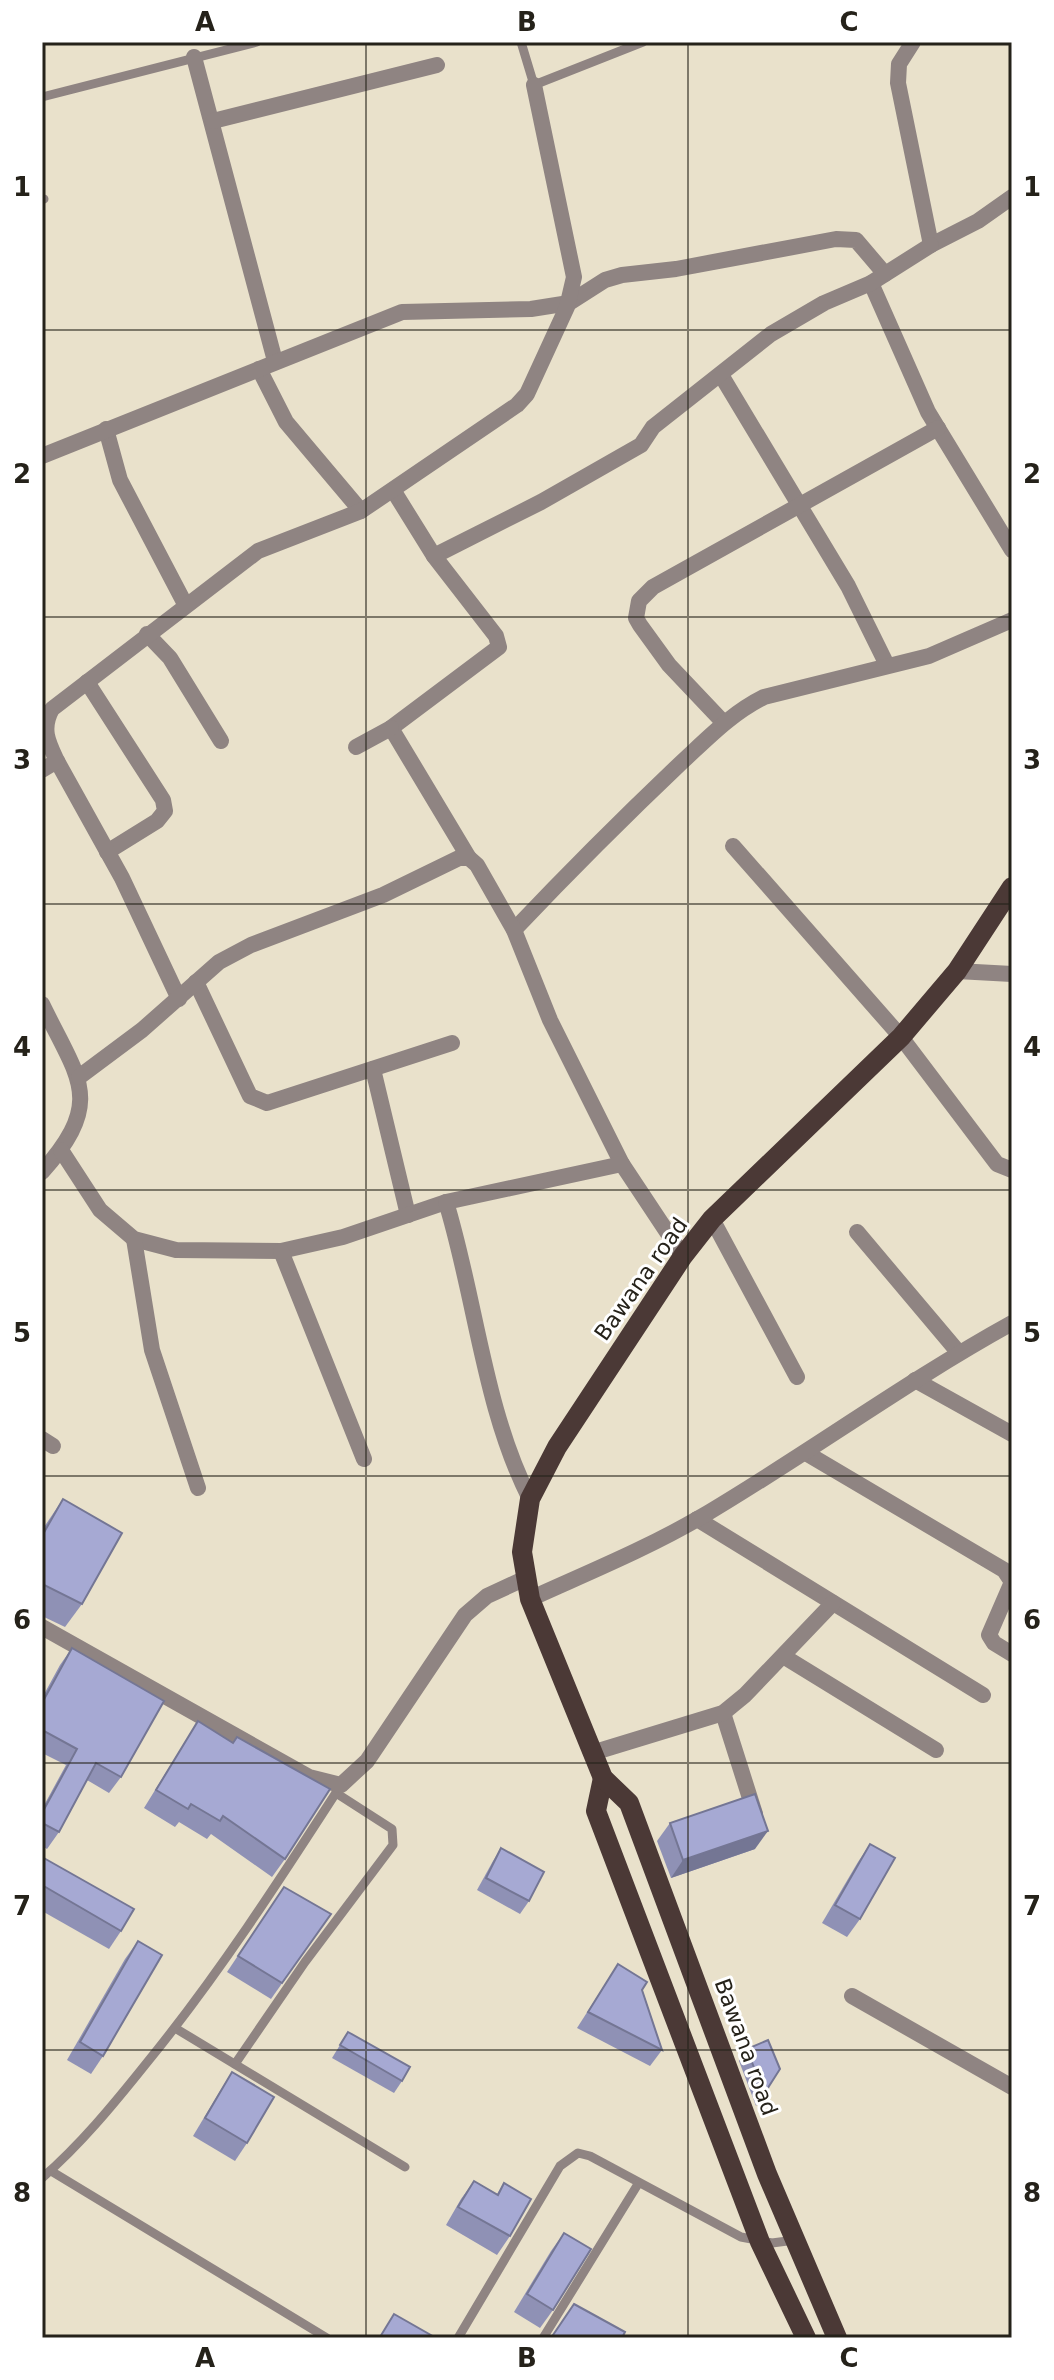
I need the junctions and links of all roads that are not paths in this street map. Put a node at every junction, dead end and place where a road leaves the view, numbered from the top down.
1 (257, 42) edge
2 (521, 42) edge
3 (643, 42) edge
4 (913, 42) edge
5 (194, 57) junction
6 (437, 65) dead end
7 (534, 85) junction
8 (42, 97) edge
9 (213, 121) junction
10 (1012, 197) edge
11 (931, 245) junction
12 (878, 278) junction
13 (569, 303) junction
14 (275, 361) junction
15 (259, 369) junction
16 (721, 375) junction
17 (938, 428) junction
18 (106, 429) junction
19 (42, 456) edge
20 (393, 490) junction
21 (801, 505) junction
22 (361, 511) junction
23 (1012, 550) edge
24 (434, 556) junction
25 (185, 604) junction
26 (1012, 620) edge
27 (147, 634) junction
28 (887, 665) junction
29 (87, 682) junction
30 (723, 722) junction
31 (391, 728) junction
32 (221, 741) dead end
33 (356, 747) dead end
34 (49, 766) edge
35 (733, 846) dead end
36 (107, 852) junction
37 (469, 858) junction
38 (1012, 887) edge
39 (514, 930) junction
40 (957, 971) junction
41 (1012, 974) edge
42 (196, 982) junction
43 (179, 999) junction
44 (42, 1004) edge
45 (901, 1037) junction
46 (452, 1043) dead end
47 (373, 1069) junction
48 (79, 1077) junction
49 (61, 1150) junction
50 (622, 1164) junction
51 (1012, 1170) edge
52 (42, 1172) edge
53 (446, 1202) junction
54 (408, 1215) junction
55 (712, 1219) junction
56 (857, 1232) dead end
57 (134, 1239) junction
58 (281, 1251) junction
59 (683, 1256) junction
60 (1012, 1323) edge
61 (959, 1353) junction
62 (797, 1377) dead end
63 (915, 1380) junction
64 (1012, 1434) edge
65 (806, 1453) junction
66 (364, 1459) dead end
67 (198, 1488) dead end
68 (530, 1499) junction
69 (697, 1519) junction
70 (526, 1578) junction
71 (530, 1599) junction
72 (833, 1603) junction
73 (42, 1627) edge
74 (1012, 1654) edge
75 (783, 1656) junction
76 (983, 1695) dead end
77 (723, 1713) junction
78 (936, 1750) dead end
79 (592, 1753) junction
80 (603, 1778) junction
81 (338, 1789) junction
82 (759, 1827) edge
83 (852, 1996) dead end
84 (175, 2028) junction
85 (235, 2064) junction
86 (728, 2065) junction
87 (696, 2074) junction
88 (1012, 2087) edge
89 (405, 2167) dead end
90 (51, 2171) junction
91 (42, 2178) edge
92 (638, 2184) junction
93 (795, 2240) junction
94 (760, 2242) junction
95 (327, 2338) edge
96 (458, 2338) edge
97 (543, 2338) edge
98 (806, 2338) edge
99 (837, 2338) edge

1 - 5 lane
2 - 7 lane
3 - 7 lane
4 - 11 street
5 - 8 lane
5 - 9 street
6 - 9 street
7 - 13 street
9 - 14 street
10 - 11 street
11 - 12 street
12 - 13 street
12 - 16 street
12 - 17 street
13 - 14 street
13 - 20 street
14 - 15 street
15 - 18 street
15 - 22 street
16 - 21 street
16 - 24 street
17 - 21 street
17 - 23 street
18 - 19 street
18 - 25 street
20 - 22 street
20 - 24 street
21 - 28 street
21 - 30 street
22 - 25 street
24 - 31 street
25 - 27 street
26 - 28 street
27 - 29 street
27 - 32 street
28 - 30 street
29 - 34 street
29 - 36 street
30 - 39 street
31 - 33 street
31 - 37 street
34 - 36 street
35 - 45 street
36 - 43 street
37 - 39 street
37 - 42 street
38 - 40 main road, Bawana road
39 - 50 street
40 - 41 street
40 - 45 main road, Bawana road
42 - 43 street
42 - 47 street
43 - 48 street
44 - 48 street
45 - 51 street
45 - 55 main road, Bawana road
46 - 47 street
47 - 54 street
48 - 49 street
49 - 52 street
49 - 57 street
50 - 53 street
50 - 59 street
53 - 54 street
53 - 68 street
54 - 58 street
55 - 59 main road, Bawana road
55 - 62 street
56 - 61 street
57 - 58 street
57 - 67 street
58 - 66 street
59 - 68 main road, Bawana road
60 - 61 street
61 - 63 street
63 - 64 street
63 - 65 street
65 - 69 street
65 - 74 street
68 - 70 main road, Bawana road
69 - 71 street
69 - 72 street
70 - 71 main road, Bawana road
70 - 81 street
71 - 79 main road, Bawana road
72 - 75 street
72 - 76 street
73 - 81 street
75 - 77 street
75 - 78 street
77 - 79 street
77 - 82 street
79 - 80 main road, Bawana road
80 - 86 main road, Bawana road
80 - 87 main road
81 - 84 lane
81 - 85 lane
83 - 88 street
84 - 85 lane
84 - 90 lane
85 - 89 lane
86 - 87 main road
86 - 93 main road, Bawana road
87 - 94 main road
90 - 91 lane
90 - 95 lane
92 - 94 lane
92 - 96 lane
92 - 97 lane
93 - 94 lane
93 - 99 main road, Bawana road
94 - 98 main road

